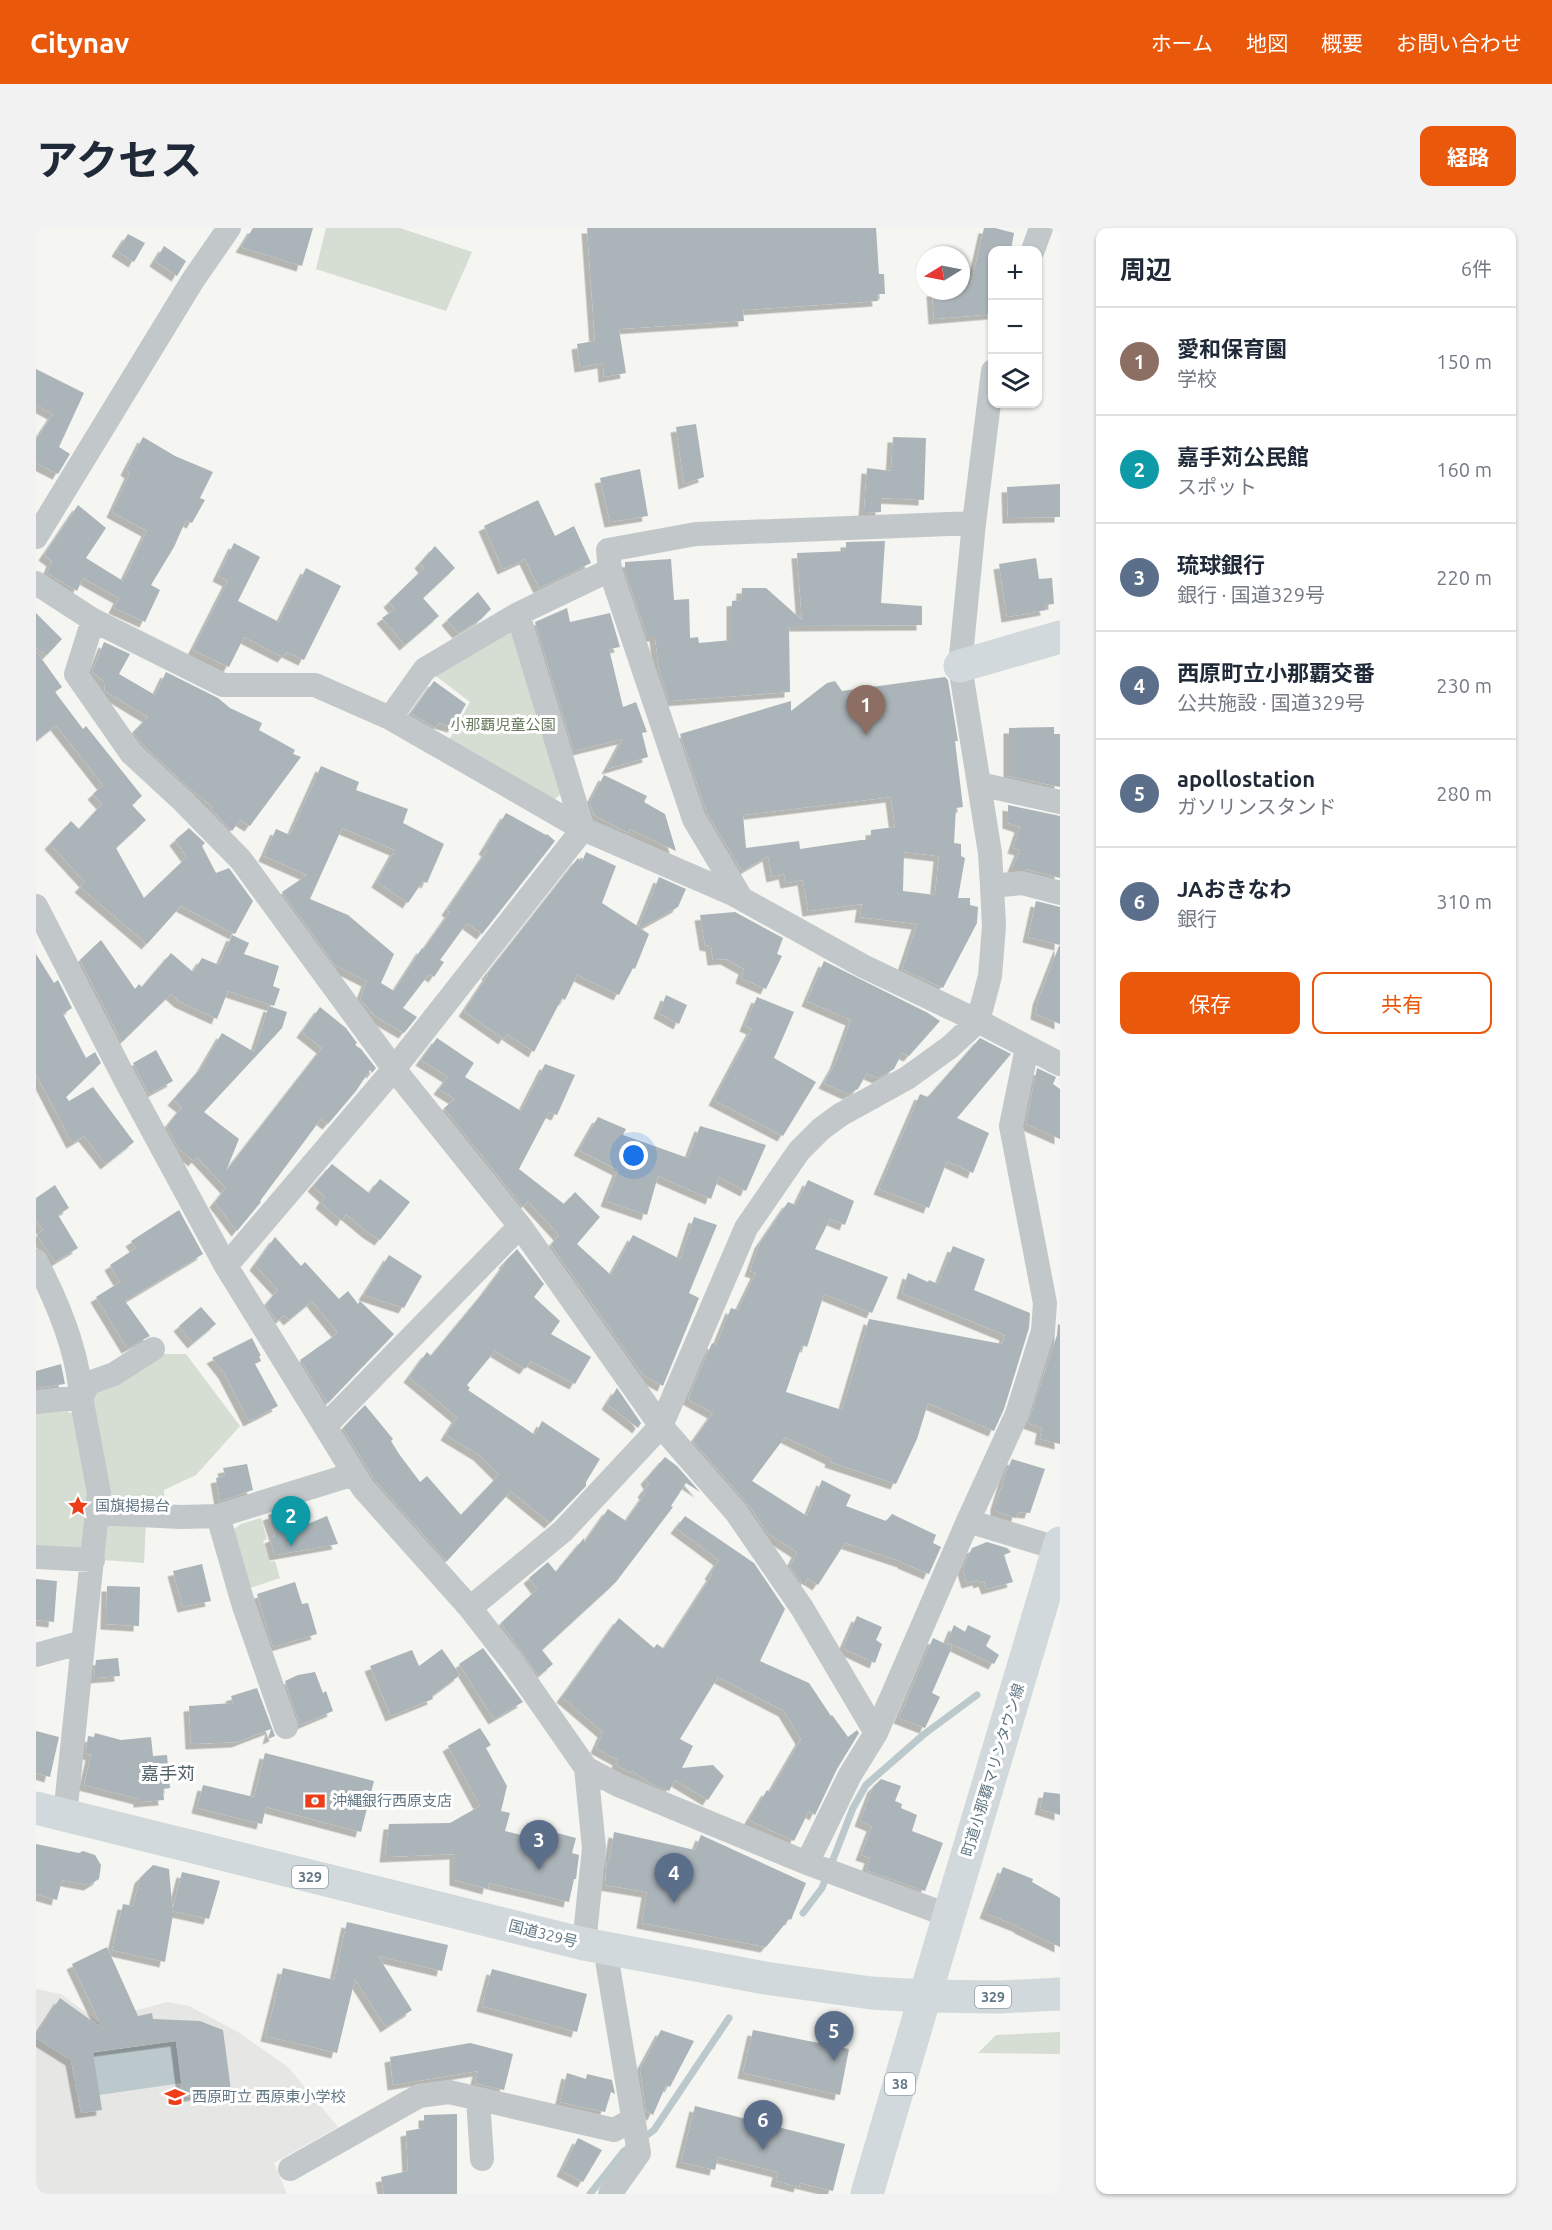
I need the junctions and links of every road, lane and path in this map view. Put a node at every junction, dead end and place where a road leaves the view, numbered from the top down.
1 (229, 228) edge
2 (1041, 228) edge
3 (1034, 246) edge
4 (988, 408) edge
5 (974, 523) junction
6 (36, 537) edge
7 (610, 570) junction
8 (36, 583) edge
9 (518, 614) junction
10 (93, 620) junction
11 (1060, 637) edge
12 (960, 666) junction
13 (390, 718) junction
14 (979, 784) junction
15 (1060, 802) edge
16 (583, 829) junction
17 (992, 886) junction
18 (1060, 893) edge
19 (741, 898) junction
20 (36, 906) edge
21 (978, 1021) junction
22 (1027, 1048) junction
23 (1060, 1064) edge
24 (394, 1069) junction
25 (520, 1226) junction
26 (36, 1261) edge
27 (226, 1266) junction
28 (153, 1349) dead end
29 (81, 1397) junction
30 (36, 1402) edge
31 (325, 1426) junction
32 (661, 1426) junction
33 (354, 1474) junction
34 (97, 1513) junction
35 (218, 1516) junction
36 (968, 1521) junction
37 (1060, 1547) edge
38 (36, 1557) edge
39 (93, 1560) junction
40 (470, 1608) junction
41 (83, 1642) junction
42 (36, 1655) edge
43 (286, 1727) dead end
44 (876, 1732) junction
45 (586, 1768) junction
46 (50, 1811) edge
47 (820, 1868) junction
48 (950, 1916) junction
49 (594, 1946) junction
50 (1060, 1994) edge
51 (925, 1996) junction
52 (478, 2099) junction
53 (634, 2123) junction
54 (482, 2159) dead end
55 (290, 2169) dead end
56 (610, 2194) edge
57 (867, 2194) edge

1 - 6 street
2 - 3 street
4 - 5 street
5 - 7 street
5 - 12 street
7 - 9 street
7 - 19 street
8 - 10 street
9 - 13 street
9 - 16 street
10 - 13 street
10 - 24 street
11 - 12 main road
12 - 14 street
13 - 16 street
14 - 15 street
14 - 17 street
16 - 19 street
16 - 24 street
17 - 18 street
17 - 21 street
19 - 21 street
20 - 27 street
21 - 22 street
21 - 32 street
22 - 23 street
22 - 36 street
24 - 25 street
24 - 27 street
25 - 31 street
25 - 32 street
26 - 29 street
27 - 31 street
28 - 29 street
29 - 30 street
29 - 34 street
31 - 33 street
32 - 40 street
32 - 44 street
33 - 35 street
33 - 40 street
34 - 35 street
34 - 39 street
35 - 43 street
36 - 37 street
36 - 44 street
37 - 48 main road, 町道小那覇マリンタウン線
38 - 39 street
39 - 41 street
40 - 45 street
41 - 42 street
41 - 46 street
44 - 47 street
45 - 47 street
45 - 49 street
46 - 49 main road, 国道329号 / 329
47 - 48 street
48 - 51 main road, 町道小那覇マリンタウン線
49 - 51 main road, 国道329号 / 329
49 - 53 street
50 - 51 main road, 国道329号 / 329
51 - 57 main road, 38
52 - 53 street
52 - 54 street
52 - 55 street
53 - 56 street

